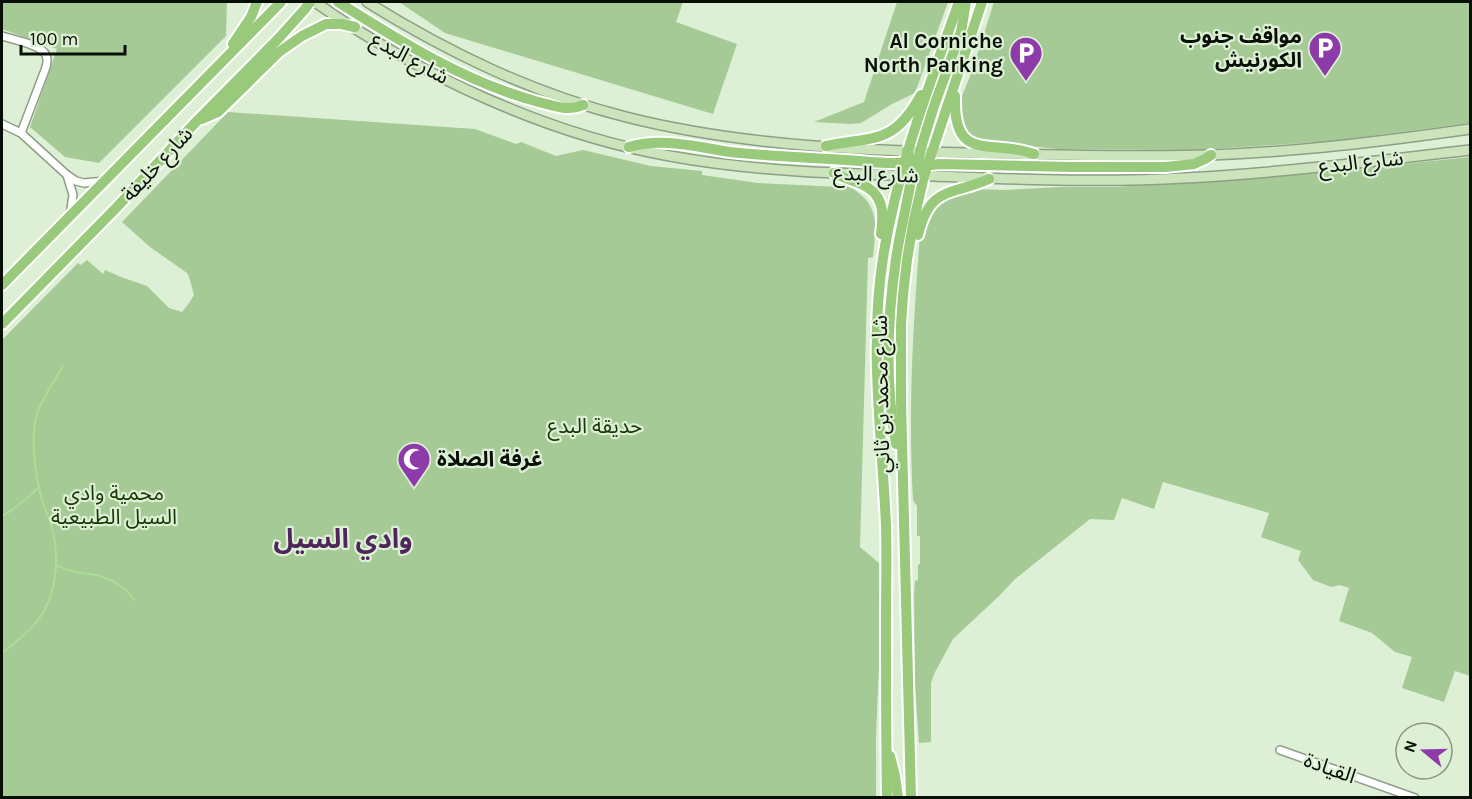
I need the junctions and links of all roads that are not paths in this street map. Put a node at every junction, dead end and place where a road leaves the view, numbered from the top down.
1 (256, 2) edge
2 (281, 2) edge
3 (310, 2) edge
4 (315, 2) edge
5 (338, 2) edge
6 (367, 2) edge
7 (959, 2) edge
8 (966, 2) edge
9 (982, 2) edge
10 (988, 2) edge
11 (977, 18) junction
12 (355, 27) junction
13 (2, 36) edge
14 (228, 55) junction
15 (931, 77) junction
16 (956, 82) junction
17 (584, 105) junction
18 (196, 122) junction
19 (2, 124) edge
20 (1470, 129) edge
21 (21, 133) junction
22 (826, 146) junction
23 (629, 147) junction
24 (1470, 150) edge
25 (907, 151) junction
26 (1034, 154) junction
27 (1211, 155) junction
28 (916, 165) junction
29 (834, 173) junction
30 (67, 175) junction
31 (989, 179) junction
32 (105, 181) junction
33 (70, 216) junction
34 (883, 260) junction
35 (907, 260) junction
36 (2, 285) edge
37 (2, 324) edge
38 (902, 468) junction
39 (886, 738) junction
40 (1280, 750) dead end
41 (887, 798) edge
42 (898, 798) edge
43 (911, 798) edge
44 (1415, 798) edge

1 - 14 main road
2 - 14 main road, شارع خليفة
3 - 18 main road, شارع خليفة
4 - 12 main road, شارع البدع
5 - 17 main road
6 - 17 main road, شارع البدع
7 - 15 main road, شارع محمد بن ثاني
8 - 28 main road
9 - 11 main road, شارع محمد بن ثاني
10 - 11 street, شارع محمد بن ثاني
11 - 16 main road, شارع محمد بن ثاني
12 - 18 main road
12 - 23 main road, شارع البدع
13 - 21 street
14 - 32 main road, شارع خليفة
15 - 22 main road
15 - 25 main road, شارع محمد بن ثاني
16 - 26 main road
16 - 28 main road, شارع محمد بن ثاني
17 - 22 main road, شارع البدع
18 - 37 main road, شارع خليفة
19 - 21 street
20 - 27 main road, شارع البدع
21 - 30 street
22 - 25 main road, شارع البدع
23 - 28 main road
23 - 29 main road, شارع البدع
24 - 31 main road, شارع البدع
25 - 28 main road, شارع محمد بن ثاني
26 - 27 main road, شارع البدع
26 - 28 main road, شارع البدع
27 - 28 main road
28 - 29 main road, شارع البدع
28 - 31 main road, شارع البدع
28 - 34 main road, شارع محمد بن ثاني
28 - 35 main road, شارع محمد بن ثاني
28 - 38 main road
29 - 34 main road
30 - 32 street
30 - 33 street
31 - 35 main road
32 - 33 main road, شارع خليفة
33 - 36 main road, شارع خليفة
34 - 39 main road, شارع محمد بن ثاني
35 - 38 main road, شارع محمد بن ثاني
38 - 43 main road, شارع محمد بن ثاني
39 - 41 main road, شارع محمد بن ثاني
39 - 42 main road
40 - 44 street, القيادة

